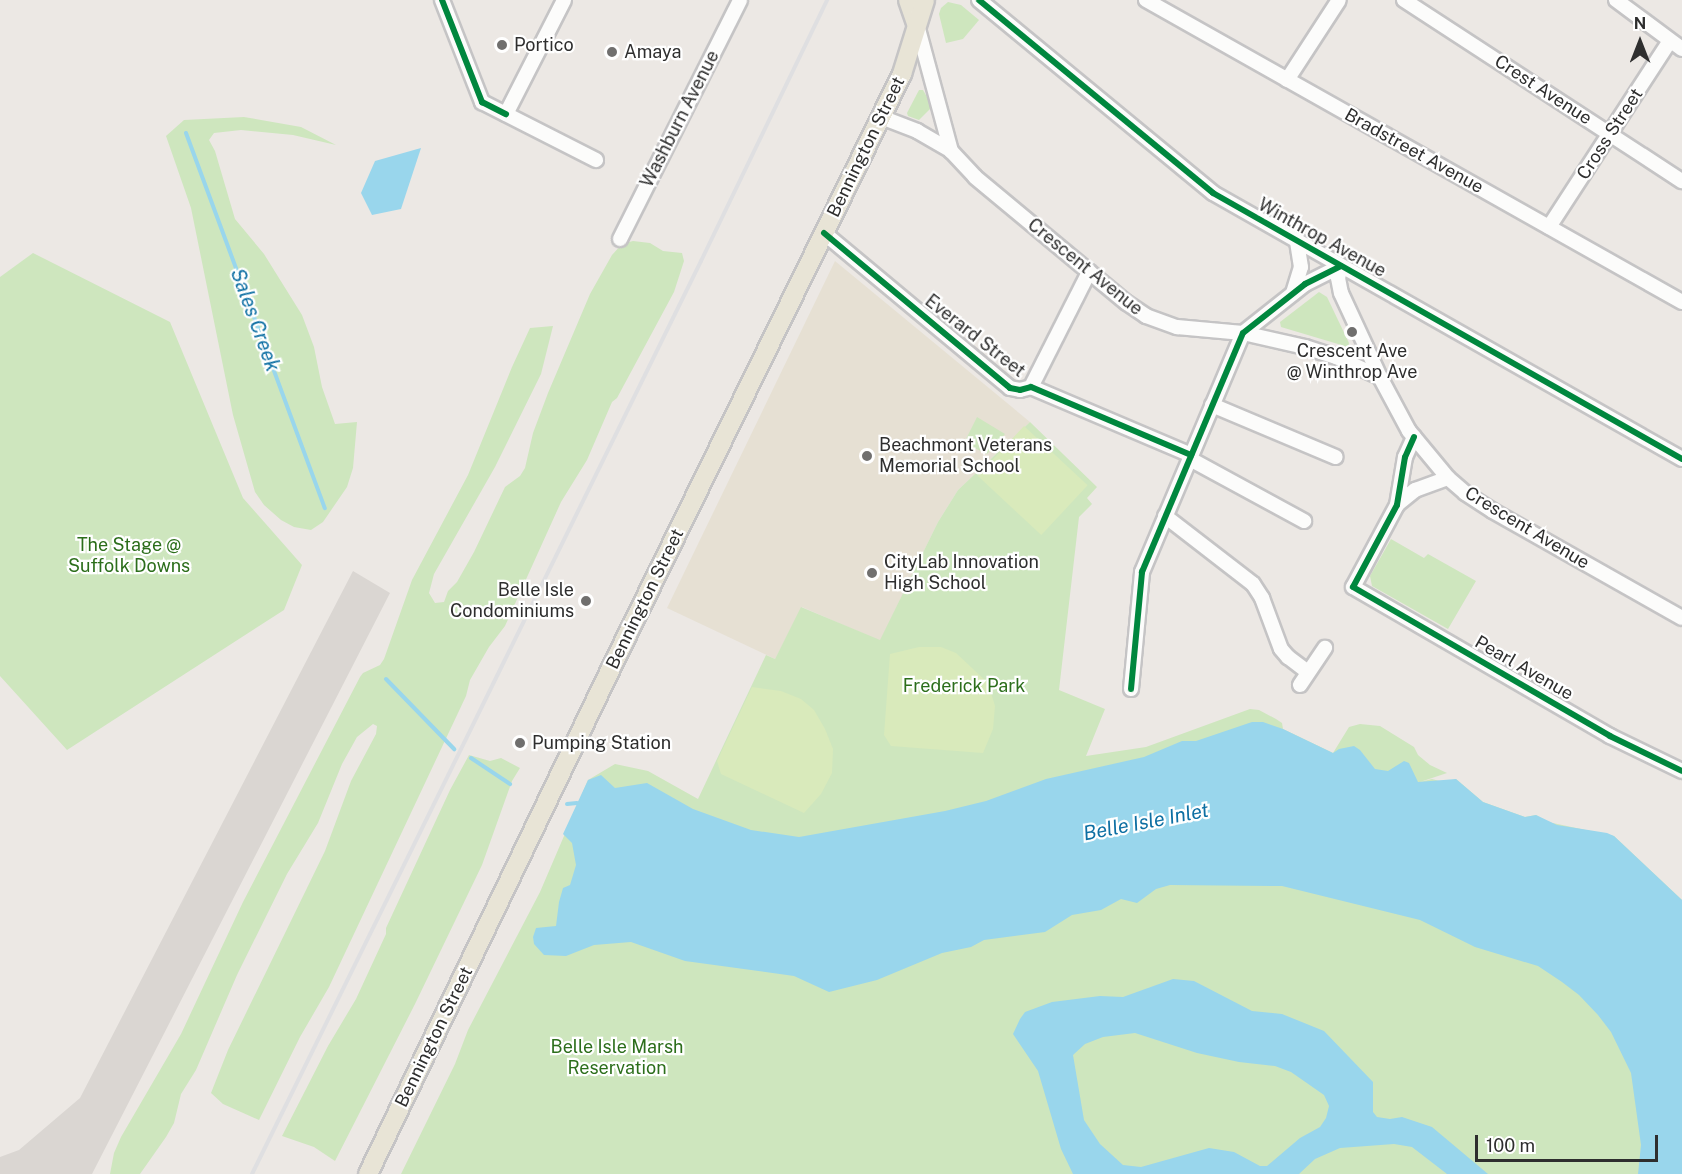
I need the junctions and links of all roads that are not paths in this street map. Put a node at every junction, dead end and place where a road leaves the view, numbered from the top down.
1 (442, 0) edge
2 (564, 0) edge
3 (740, 0) edge
4 (908, 0) edge
5 (926, 0) edge
6 (979, 0) edge
7 (1146, 0) edge
8 (1339, 0) edge
9 (1404, 0) edge
10 (1616, 0) edge
11 (916, 23) junction
12 (1676, 45) edge
13 (1287, 80) junction
14 (506, 114) junction
15 (881, 117) junction
16 (1610, 134) junction
17 (951, 151) junction
18 (596, 160) dead end
19 (1682, 181) edge
20 (1549, 227) junction
21 (824, 233) junction
22 (620, 239) dead end
23 (1297, 241) junction
24 (1341, 266) junction
25 (1089, 272) junction
26 (1293, 293) junction
27 (1682, 302) edge
28 (1243, 333) junction
29 (1380, 377) junction
30 (1031, 387) junction
31 (1212, 405) junction
32 (1414, 437) junction
33 (1190, 457) junction
34 (1336, 457) dead end
35 (1682, 459) edge
36 (1448, 478) junction
37 (1398, 505) junction
38 (1166, 516) junction
39 (1304, 521) dead end
40 (1682, 618) edge
41 (1325, 648) dead end
42 (1308, 672) junction
43 (1300, 686) dead end
44 (1131, 688) dead end
45 (1682, 771) edge
46 (368, 1174) edge

1 - 14 street
2 - 14 street
3 - 22 street, Washburn Avenue
4 - 11 main road
5 - 11 main road, Bennington Street
6 - 23 street, Winthrop Avenue
7 - 13 street, Bradstreet Avenue
8 - 13 street
9 - 16 street, Crest Avenue
10 - 12 street
11 - 15 main road, Bennington Street
11 - 17 street, Crescent Avenue
12 - 16 street, Cross Street
13 - 20 street, Bradstreet Avenue
14 - 18 street
15 - 17 street, Crescent Avenue
15 - 21 main road, Bennington Street
16 - 19 street, Crest Avenue
16 - 20 street, Cross Street
17 - 25 street, Crescent Avenue
20 - 27 street, Bradstreet Avenue
21 - 30 street, Everard Street
21 - 46 main road, Bennington Street
23 - 24 street, Winthrop Avenue
23 - 26 street
24 - 26 street
24 - 29 street, Crescent Avenue
24 - 35 street, Winthrop Avenue
25 - 28 street, Crescent Avenue
25 - 30 street
26 - 28 street
28 - 29 street, Crescent Avenue
28 - 31 street
29 - 32 street, Crescent Avenue
30 - 33 street, Everard Street
31 - 33 street
31 - 34 street
32 - 36 street, Crescent Avenue
32 - 37 street
33 - 38 street
33 - 39 street, Everard Street
36 - 37 street
36 - 40 street, Crescent Avenue
37 - 45 street, Pearl Avenue
38 - 42 street
38 - 44 street
41 - 42 street
42 - 43 street

